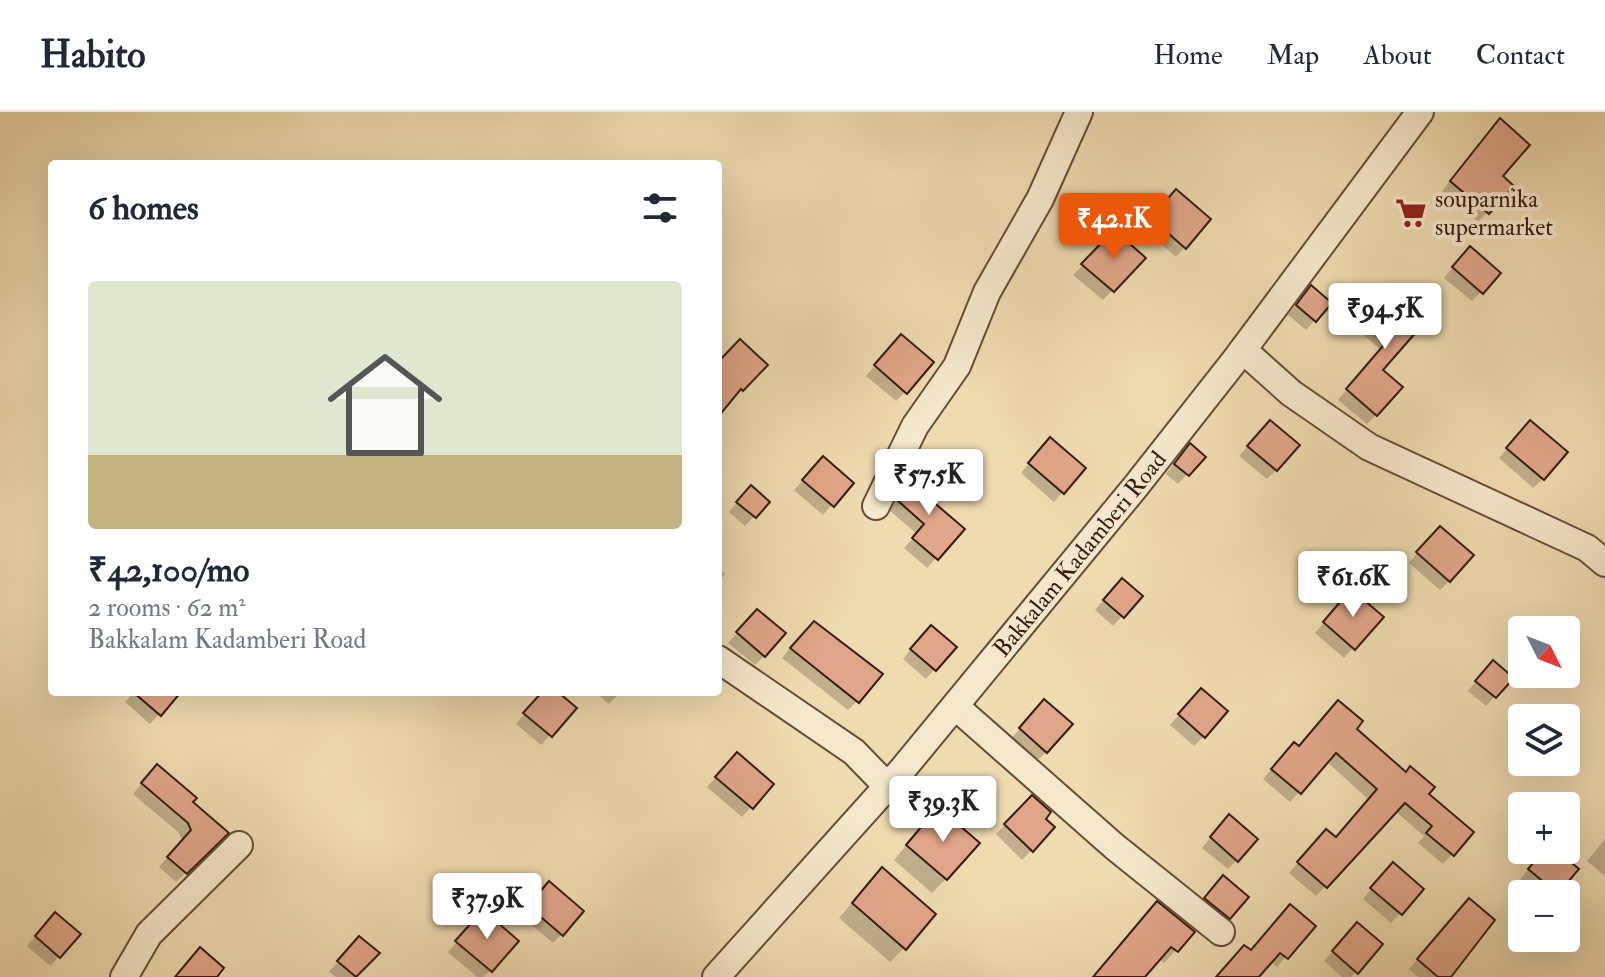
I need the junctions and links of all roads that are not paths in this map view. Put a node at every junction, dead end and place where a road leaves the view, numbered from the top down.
1 (1079, 112) edge
2 (1420, 112) edge
3 (1243, 350) junction
4 (876, 506) dead end
5 (1605, 563) edge
6 (722, 662) edge
7 (955, 706) junction
8 (887, 786) junction
9 (239, 845) dead end
10 (1221, 932) dead end
11 (124, 977) edge
12 (716, 977) edge

1 - 4 street
2 - 3 street, Bakkalam Kadamberi Road
3 - 5 street
3 - 7 street, Bakkalam Kadamberi Road
6 - 8 street
7 - 8 street, Bakkalam Kadamberi Road
7 - 10 street
8 - 12 street, Bakkalam Kadamberi Road
9 - 11 street

